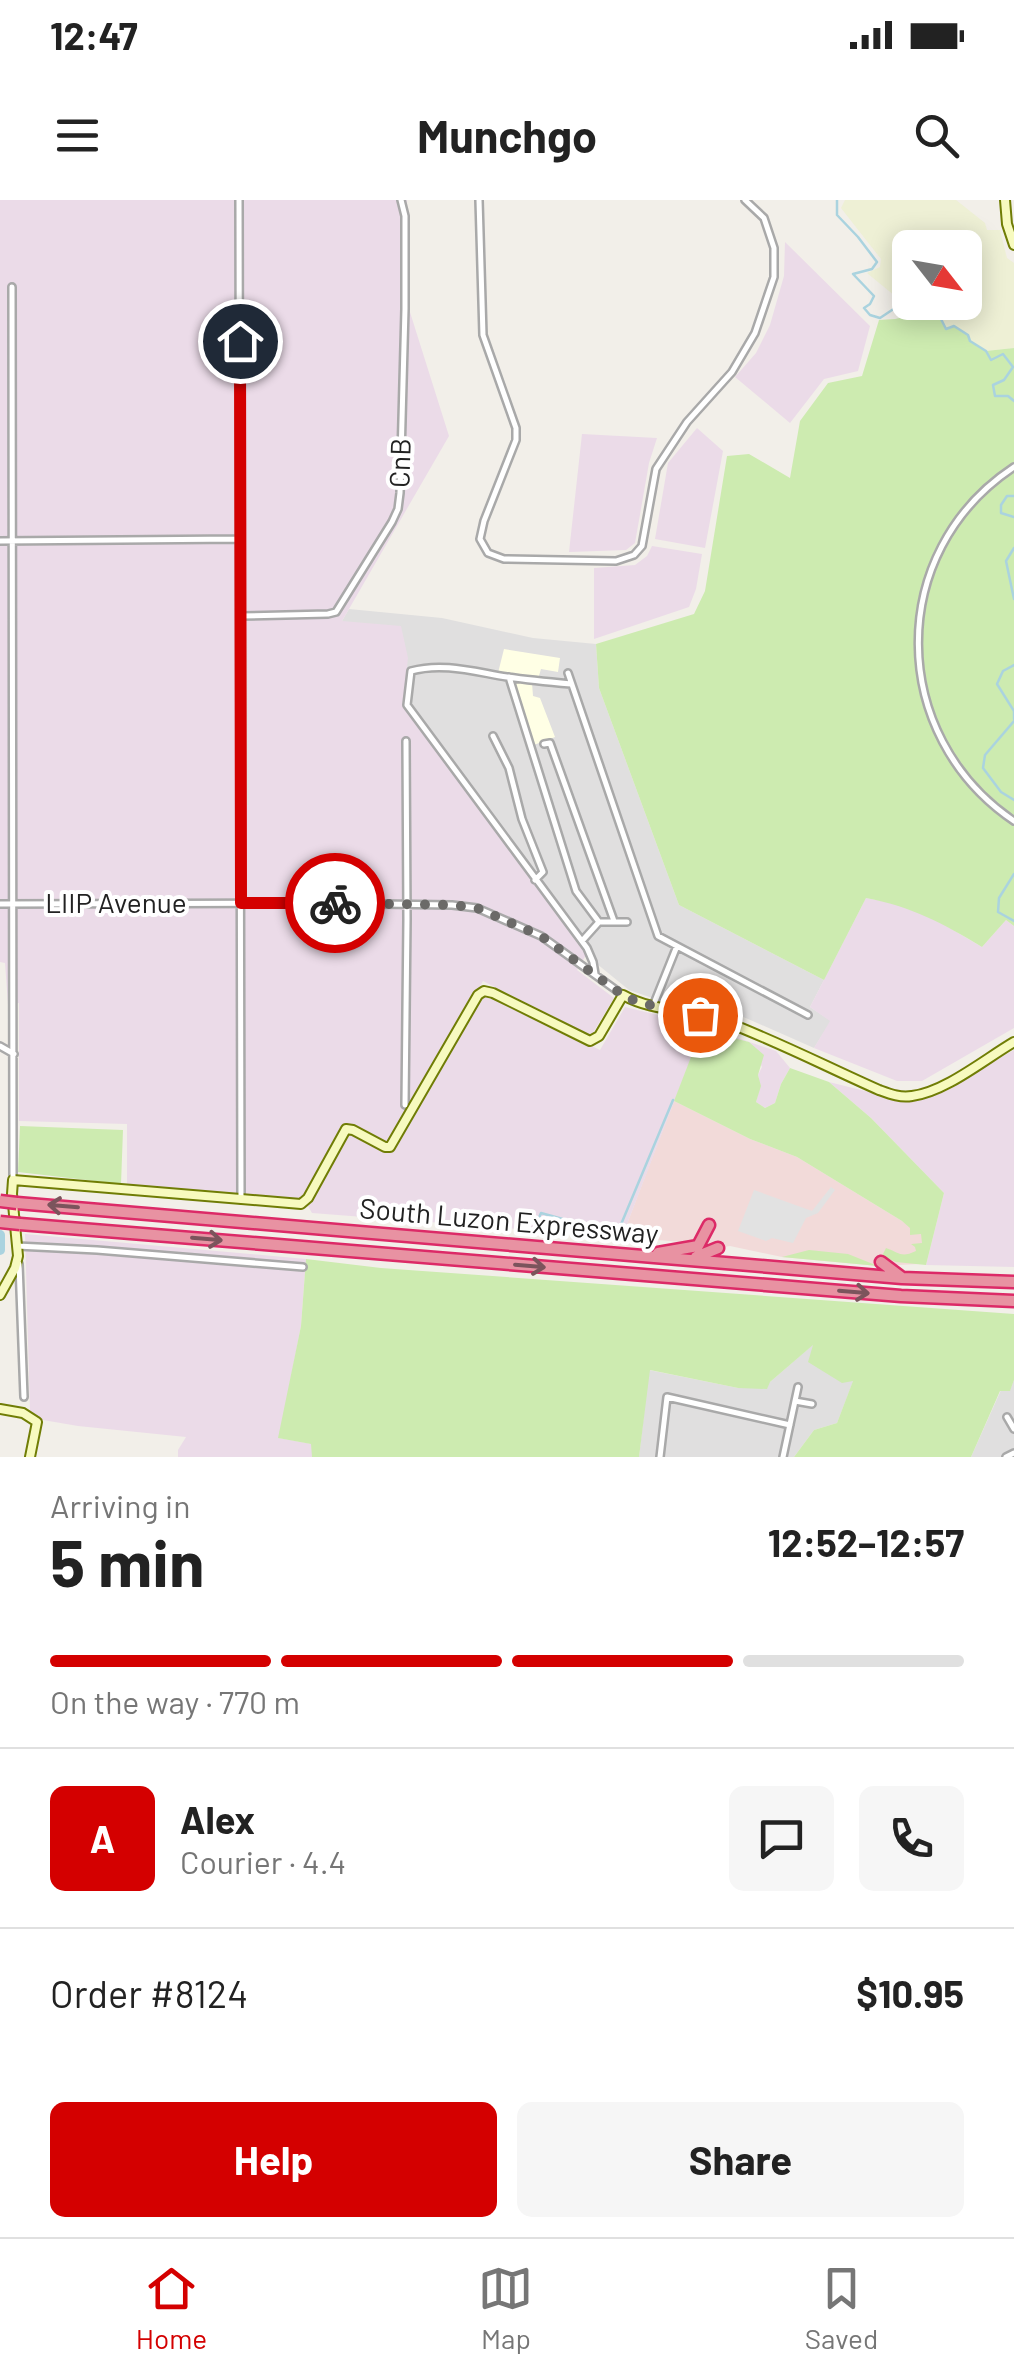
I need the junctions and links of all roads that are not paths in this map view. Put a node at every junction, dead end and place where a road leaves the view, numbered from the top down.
1 (240, 200) edge
2 (401, 200) edge
3 (479, 200) edge
4 (745, 200) edge
5 (1005, 200) edge
6 (1014, 245) edge
7 (12, 287) dead end
8 (1014, 467) edge
9 (240, 539) junction
10 (0, 541) edge
11 (13, 541) junction
12 (240, 616) junction
13 (568, 673) dead end
14 (509, 677) junction
15 (571, 684) junction
16 (494, 736) dead end
17 (406, 741) dead end
18 (544, 744) dead end
19 (1014, 822) edge
20 (535, 880) junction
21 (241, 903) junction
22 (0, 904) edge
23 (14, 904) junction
24 (407, 904) junction
25 (614, 921) junction
26 (599, 922) junction
27 (627, 922) dead end
28 (582, 942) junction
29 (677, 946) junction
30 (594, 974) junction
31 (623, 996) junction
32 (653, 1006) junction
33 (808, 1015) dead end
34 (1014, 1042) edge
35 (0, 1046) edge
36 (14, 1054) junction
37 (404, 1105) dead end
38 (13, 1180) junction
39 (241, 1200) junction
40 (0, 1201) edge
41 (0, 1222) edge
42 (709, 1225) dead end
43 (718, 1248) dead end
44 (18, 1251) junction
45 (644, 1256) junction
46 (691, 1259) junction
47 (881, 1262) dead end
48 (303, 1267) dead end
49 (902, 1278) junction
50 (1014, 1282) edge
51 (0, 1294) edge
52 (1014, 1301) edge
53 (798, 1387) dead end
54 (24, 1396) dead end
55 (795, 1400) junction
56 (812, 1404) dead end
57 (0, 1409) edge
58 (1007, 1417) dead end
59 (790, 1425) junction
60 (1014, 1429) edge
61 (1014, 1452) edge
62 (30, 1457) edge
63 (660, 1457) edge
64 (783, 1457) edge
65 (1006, 1457) edge

1 - 9 street
2 - 12 street, CnB
3 - 4 street
5 - 6 street
7 - 11 street
8 - 19 street
9 - 11 street
9 - 12 street
10 - 11 street
11 - 23 street
12 - 21 street
13 - 15 street
14 - 15 street
14 - 20 street
14 - 26 street
15 - 29 street
16 - 20 street
17 - 24 street
18 - 25 street
20 - 28 street
21 - 23 street, LIIP Avenue
21 - 24 street, LIIP Avenue
21 - 39 street
22 - 23 street, LIIP Avenue
23 - 36 street
24 - 30 street, LIIP Avenue
24 - 37 street
25 - 26 street
25 - 27 street
26 - 28 street
28 - 30 street
29 - 32 street
29 - 33 street
30 - 31 street, LIIP Avenue
31 - 32 street, LIIP Avenue
31 - 39 street
32 - 34 street, LIIP Avenue
35 - 36 street
36 - 38 street
38 - 39 street
38 - 44 street
45 -> 40 highway, South Luzon Expressway, bridge
41 -> 52 highway, South Luzon Expressway, bridge
42 - 45 highway
43 - 46 highway
44 - 48 street
44 - 51 street
44 - 54 street
45 - 46 highway, South Luzon Expressway
46 - 49 highway, South Luzon Expressway
47 - 49 highway
49 - 50 highway, South Luzon Expressway
53 - 55 street
55 - 56 street
55 - 59 street
57 - 62 street
58 - 60 street
59 - 63 street
59 - 64 street
61 - 65 street

